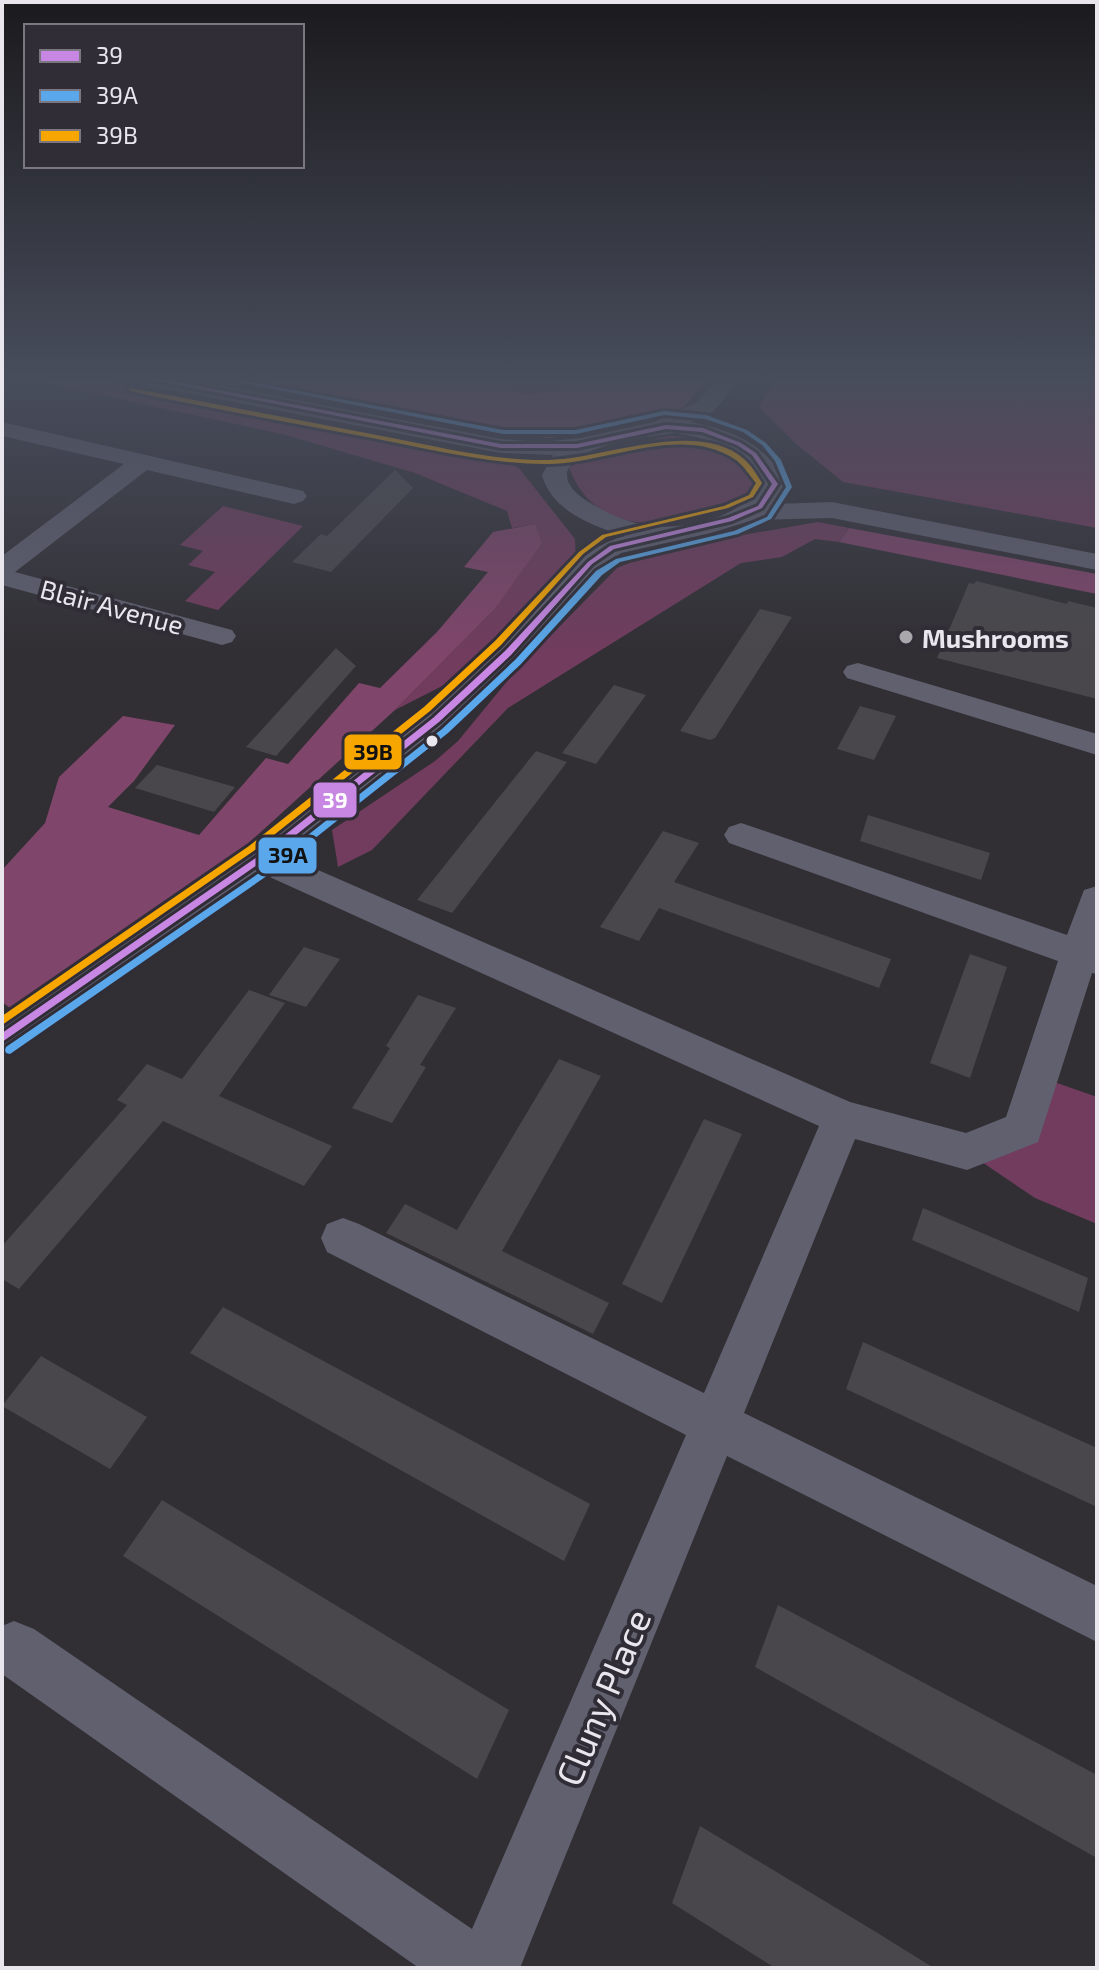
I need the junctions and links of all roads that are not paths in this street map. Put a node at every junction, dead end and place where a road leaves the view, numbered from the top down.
1 (134, 468) edge
2 (173, 468) edge
3 (544, 468) edge
4 (557, 468) edge
5 (764, 468) edge
6 (772, 478) junction
7 (557, 481) junction
8 (294, 496) dead end
9 (832, 510) junction
10 (749, 512) junction
11 (586, 513) junction
12 (659, 535) junction
13 (1097, 562) edge
14 (590, 563) junction
15 (2, 569) edge
16 (2, 577) edge
17 (222, 636) dead end
18 (858, 672) dead end
19 (1097, 745) edge
20 (741, 835) dead end
21 (260, 859) junction
22 (1097, 899) edge
23 (1089, 957) edge
24 (4, 1034) edge
25 (843, 1118) junction
26 (343, 1238) dead end
27 (715, 1426) junction
28 (1097, 1615) edge
29 (14, 1649) dead end
30 (474, 1968) edge
31 (488, 1968) edge

1 - 15 street, Blair Avenue
2 - 8 street
3 - 7 street
4 - 7 street
5 - 6 street
6 - 9 street
6 - 10 street
7 - 11 street
9 - 10 street
9 - 13 street
10 - 12 street
11 - 12 street
11 - 14 street
12 - 14 street
14 - 21 street
16 - 17 street, Blair Avenue
18 - 19 street
20 - 23 street
21 - 24 street
21 - 25 street
22 - 23 street
23 - 25 street
25 - 27 street, Cluny Place
26 - 27 street
27 - 28 street
27 - 31 street, Cluny Place
29 - 30 street

